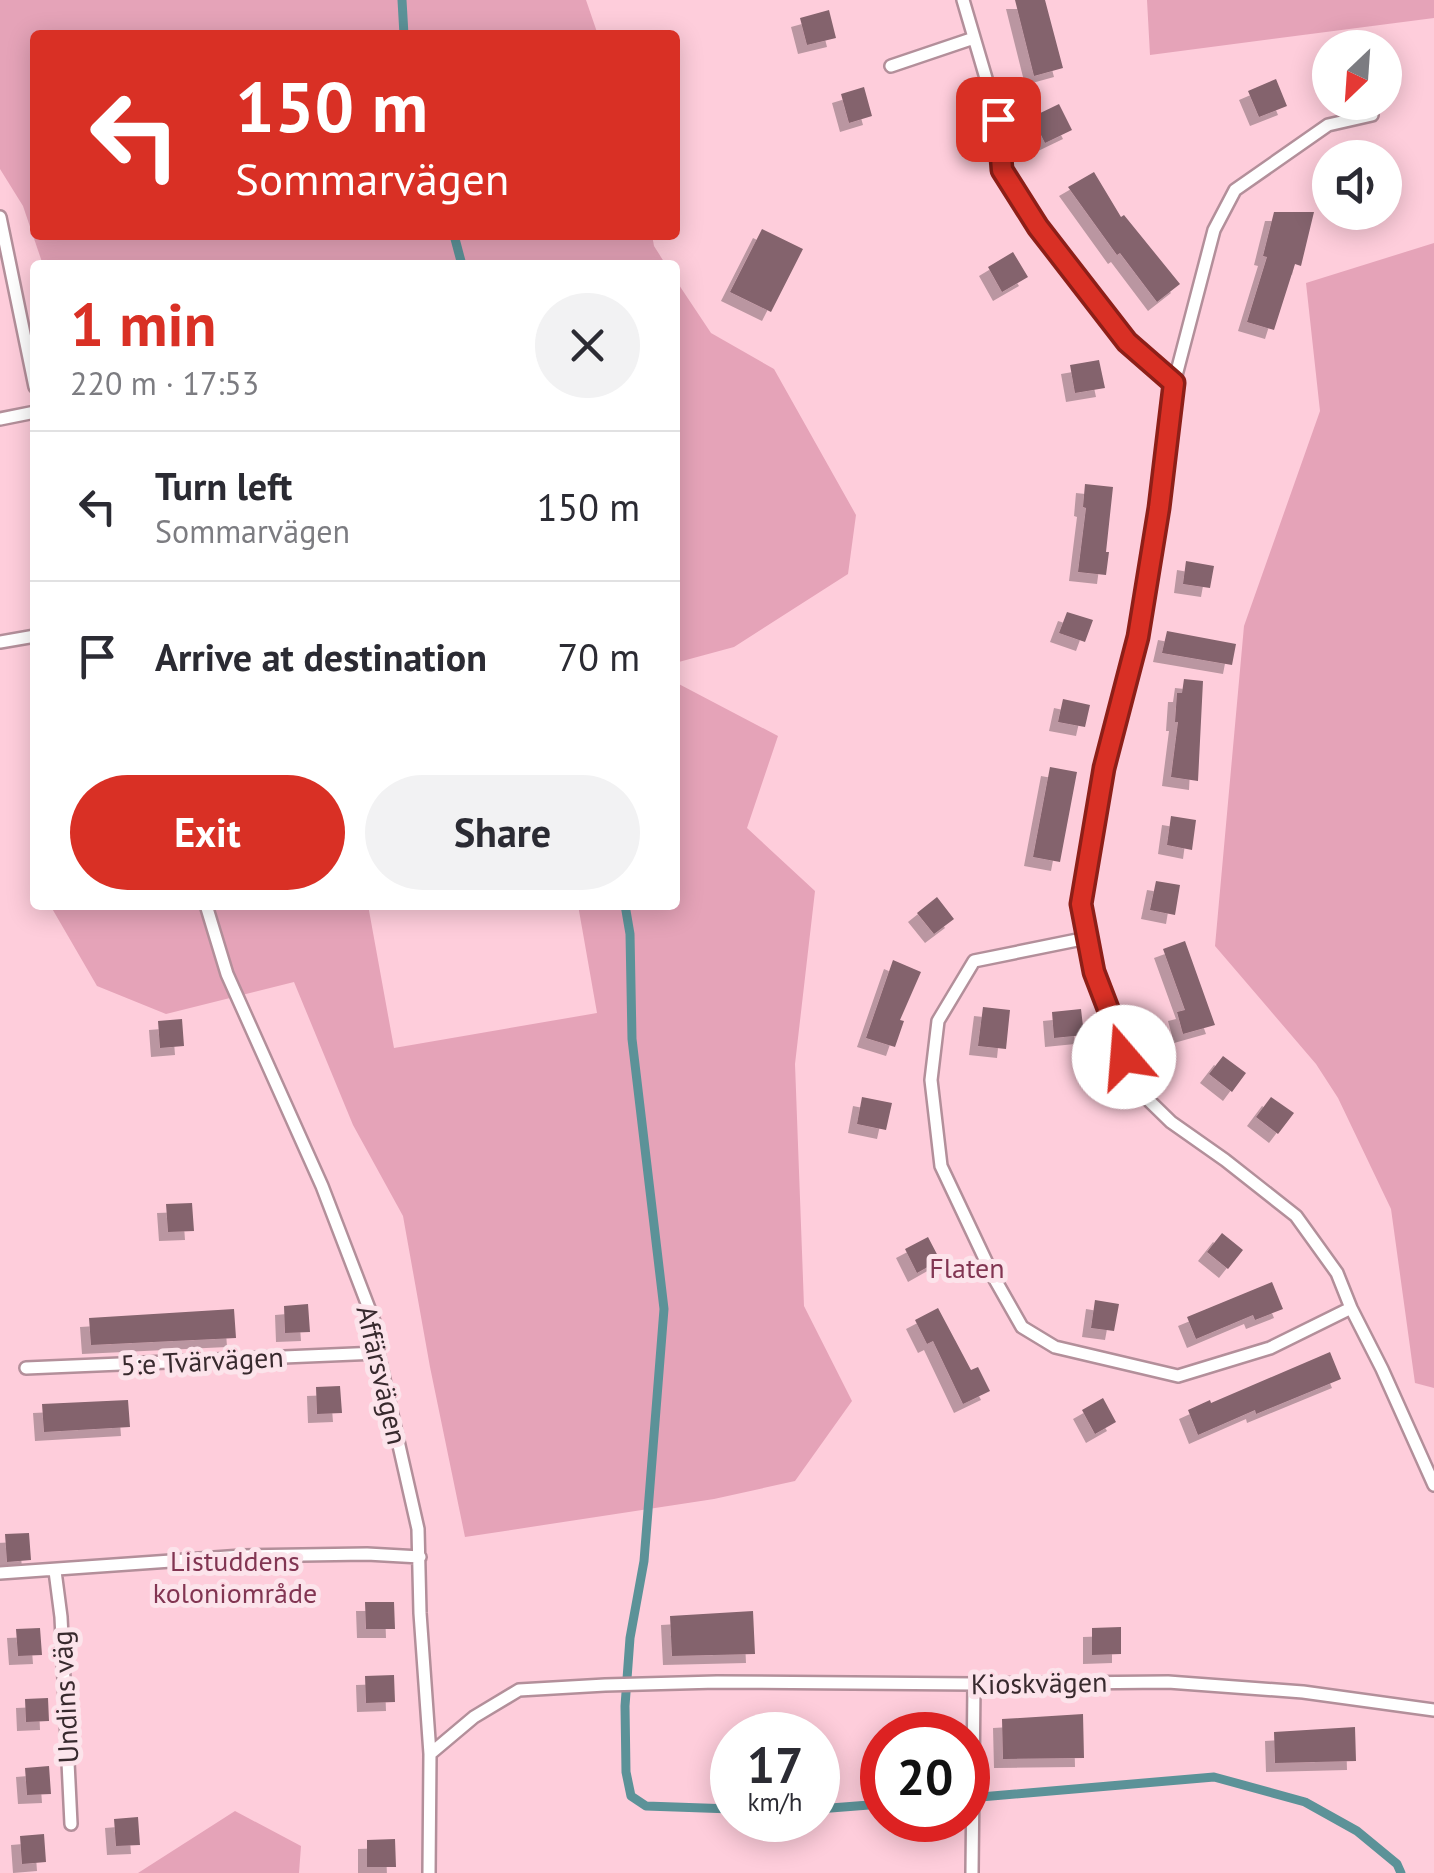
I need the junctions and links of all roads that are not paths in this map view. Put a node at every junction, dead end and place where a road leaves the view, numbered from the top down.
1 (964, 0) edge
2 (974, 38) junction
3 (890, 66) dead end
4 (1352, 120) edge
5 (0, 217) edge
6 (30, 363) edge
7 (1174, 383) junction
8 (30, 413) edge
9 (0, 419) edge
10 (30, 637) edge
11 (0, 642) edge
12 (208, 910) edge
13 (1088, 938) junction
14 (1351, 1308) junction
15 (378, 1353) junction
16 (26, 1368) dead end
17 (1434, 1485) edge
18 (420, 1557) junction
19 (55, 1571) junction
20 (0, 1573) edge
21 (974, 1684) junction
22 (1434, 1710) edge
23 (430, 1754) junction
24 (71, 1824) dead end
25 (429, 1873) edge
26 (972, 1873) edge

1 - 2 lane
2 - 3 lane
2 - 7 lane
4 - 7 lane
5 - 6 lane
7 - 13 lane
8 - 9 lane
10 - 11 lane
12 - 15 lane, Affärsvägen
13 - 14 lane
13 - 14 lane
14 - 17 lane
15 - 16 lane, 5:e Tvärvägen
15 - 18 lane, Affärsvägen
18 - 19 lane
18 - 23 lane, Affärsvägen
19 - 20 lane
19 - 24 lane, Undins väg
21 - 22 lane, Kioskvägen
21 - 23 lane, Kioskvägen
21 - 26 lane
23 - 25 lane, Affärsvägen

